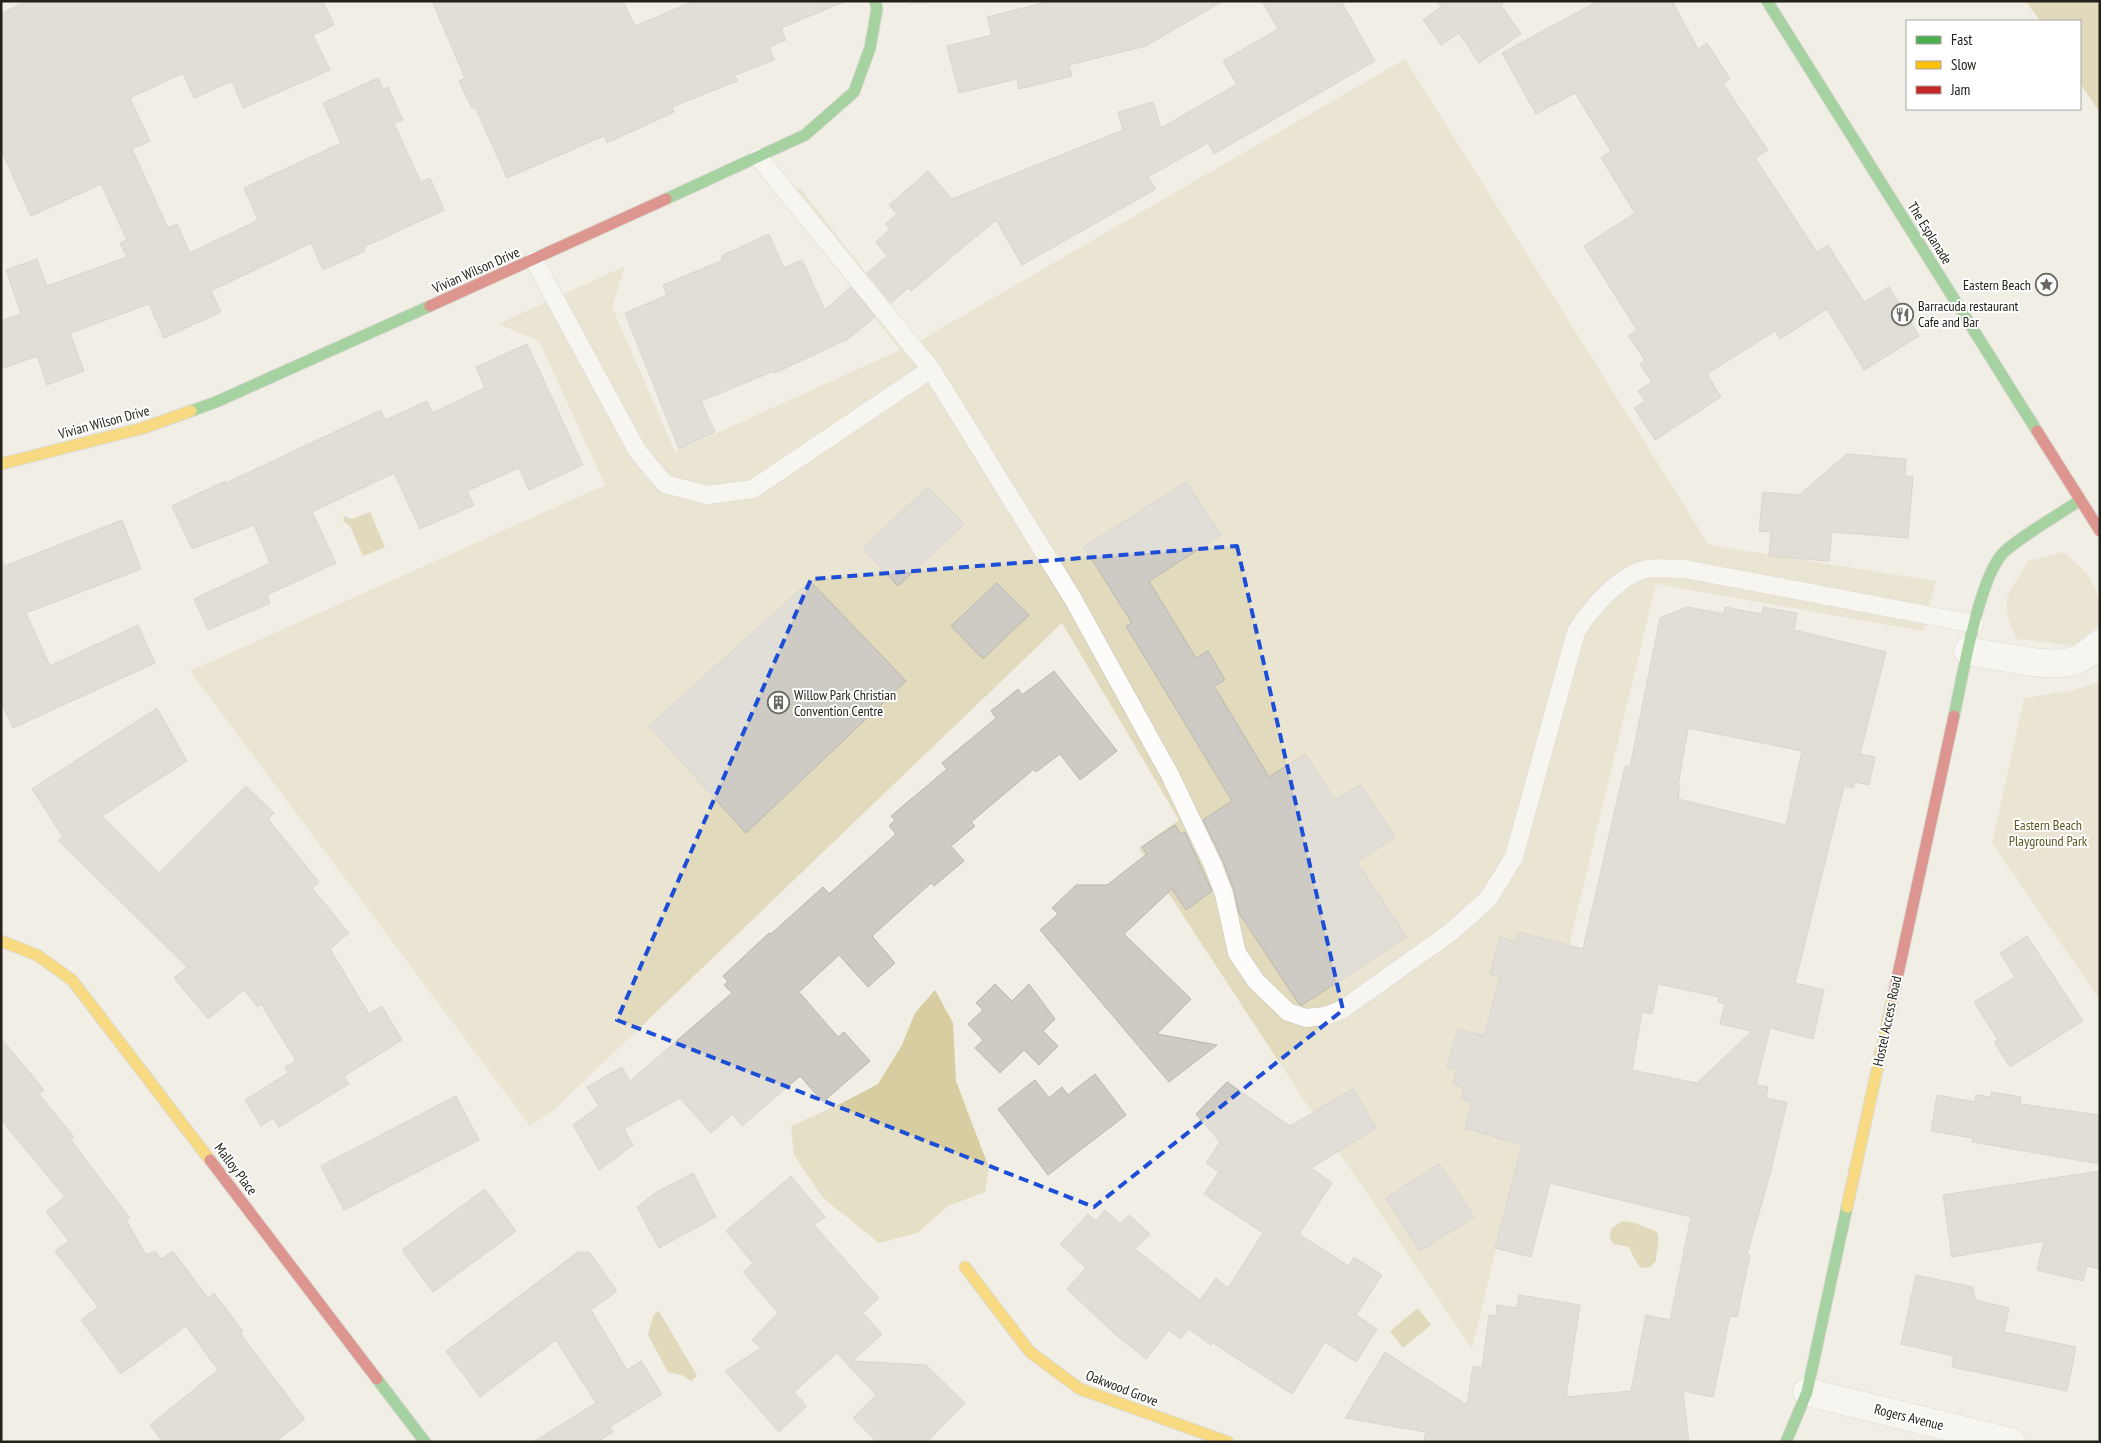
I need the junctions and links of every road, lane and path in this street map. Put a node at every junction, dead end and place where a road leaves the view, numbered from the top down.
1 (875, 1) edge
2 (1767, 1) edge
3 (758, 157) junction
4 (534, 260) junction
5 (931, 369) junction
6 (1, 464) edge
7 (2080, 500) junction
8 (2100, 531) edge
9 (1974, 624) junction
10 (2100, 644) edge
11 (1968, 650) junction
12 (1, 941) edge
13 (966, 1267) dead end
14 (1807, 1392) junction
15 (425, 1442) edge
16 (1228, 1442) edge
17 (1786, 1442) edge
18 (2011, 1442) edge

1 - 3 street, Vivian Wilson Drive
2 - 7 street, The Esplanade
3 - 4 street, Vivian Wilson Drive
3 - 5 lane
4 - 5 lane
4 - 6 street, Vivian Wilson Drive
5 - 9 lane
7 - 8 street, The Esplanade
7 - 9 street, Hostel Access Road
9 - 11 street, Hostel Access Road
10 - 11 street
11 - 14 street, Hostel Access Road
12 - 15 street, Malloy Place
13 - 16 street, Oakwood Grove
14 - 17 street
14 - 18 street, Rogers Avenue

